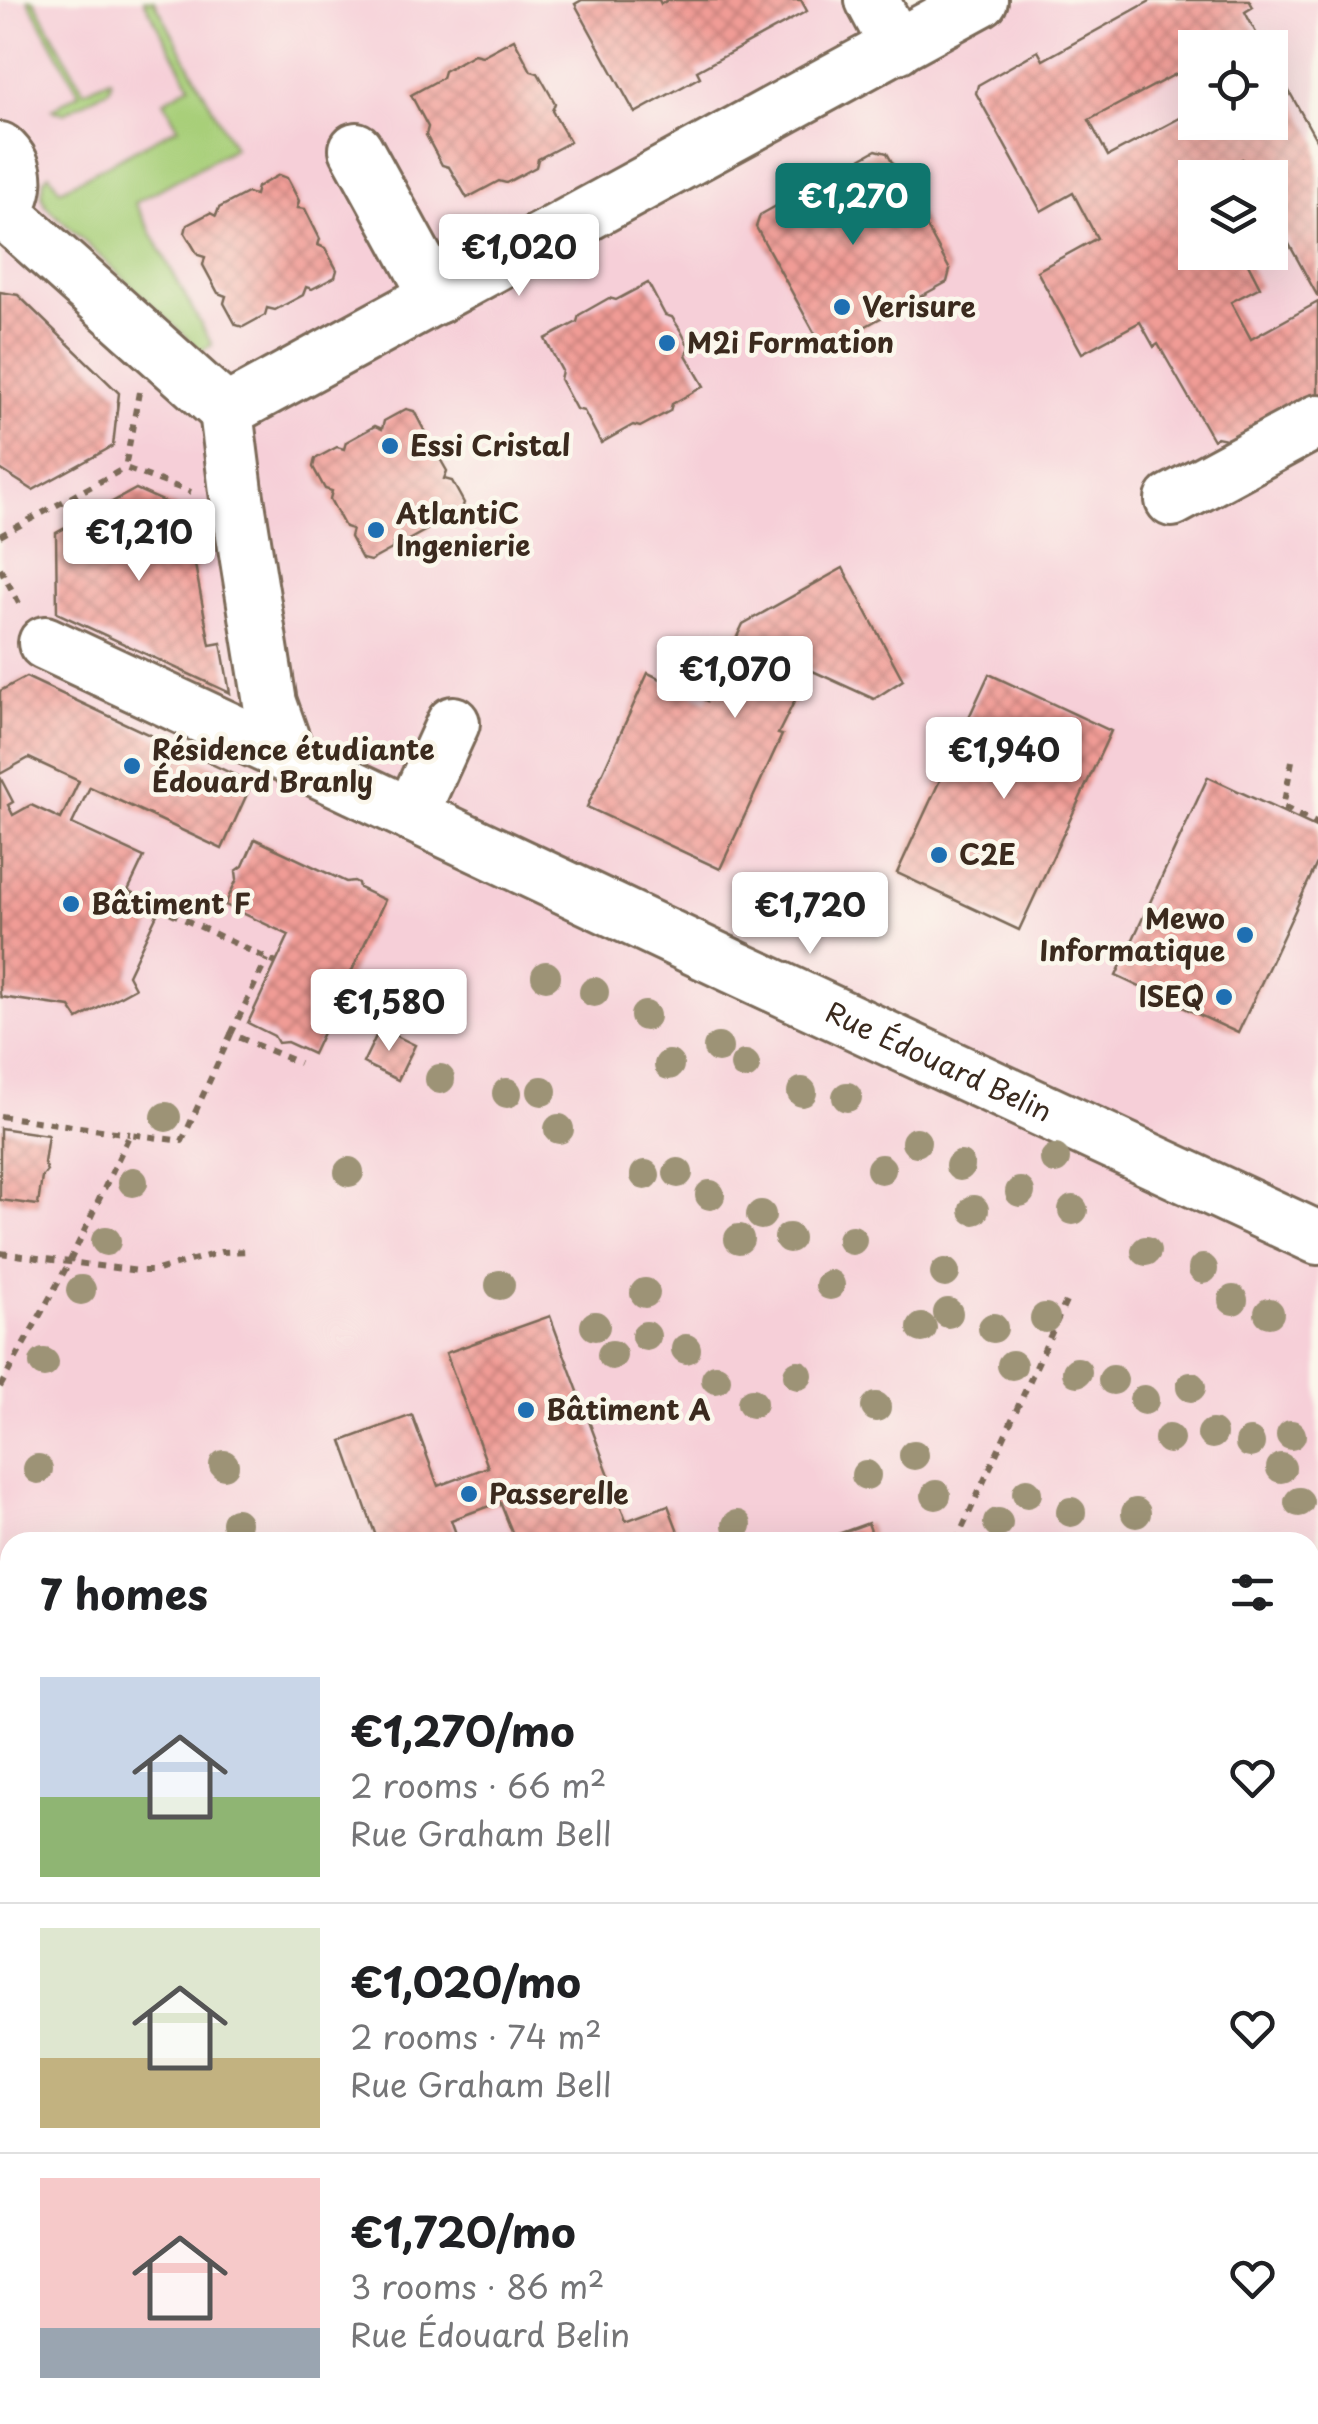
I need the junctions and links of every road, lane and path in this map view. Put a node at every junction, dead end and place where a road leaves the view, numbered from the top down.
1 (872, 0) edge
2 (981, 0) edge
3 (897, 47) junction
4 (0, 149) edge
5 (356, 149) dead end
6 (2, 213) edge
7 (437, 296) junction
8 (164, 356) junction
9 (226, 411) junction
10 (1318, 421) edge
11 (125, 468) junction
12 (236, 491) junction
13 (1172, 500) dead end
14 (0, 536) edge
15 (45, 642) dead end
16 (453, 723) dead end
17 (288, 756) junction
18 (1292, 761) dead end
19 (411, 814) junction
20 (1318, 824) edge
21 (128, 892) dead end
22 (267, 958) junction
23 (276, 963) dead end
24 (231, 1034) junction
25 (299, 1063) dead end
26 (0, 1116) edge
27 (130, 1134) junction
28 (1318, 1238) edge
29 (250, 1250) dead end
30 (0, 1254) edge
31 (69, 1262) junction
32 (1070, 1294) dead end
33 (0, 1387) edge
34 (961, 1532) edge

1 - 3 street
2 - 3 street
3 - 7 street
4 - 6 street
5 - 7 street
6 - 8 street
7 - 9 street
8 - 9 street
8 - 11 path
9 - 12 street
10 - 13 street
11 - 12 path
11 - 14 path
12 - 17 street
15 - 17 street, Rue Édouard Belin
16 - 19 street
17 - 19 street, Rue Édouard Belin
18 - 20 path
19 - 28 street, Rue Édouard Belin
21 - 22 path
22 - 23 path
22 - 24 path
24 - 25 path
24 - 27 path
26 - 27 path
27 - 31 path
29 - 31 path
30 - 31 path
31 - 33 path
32 - 34 path

